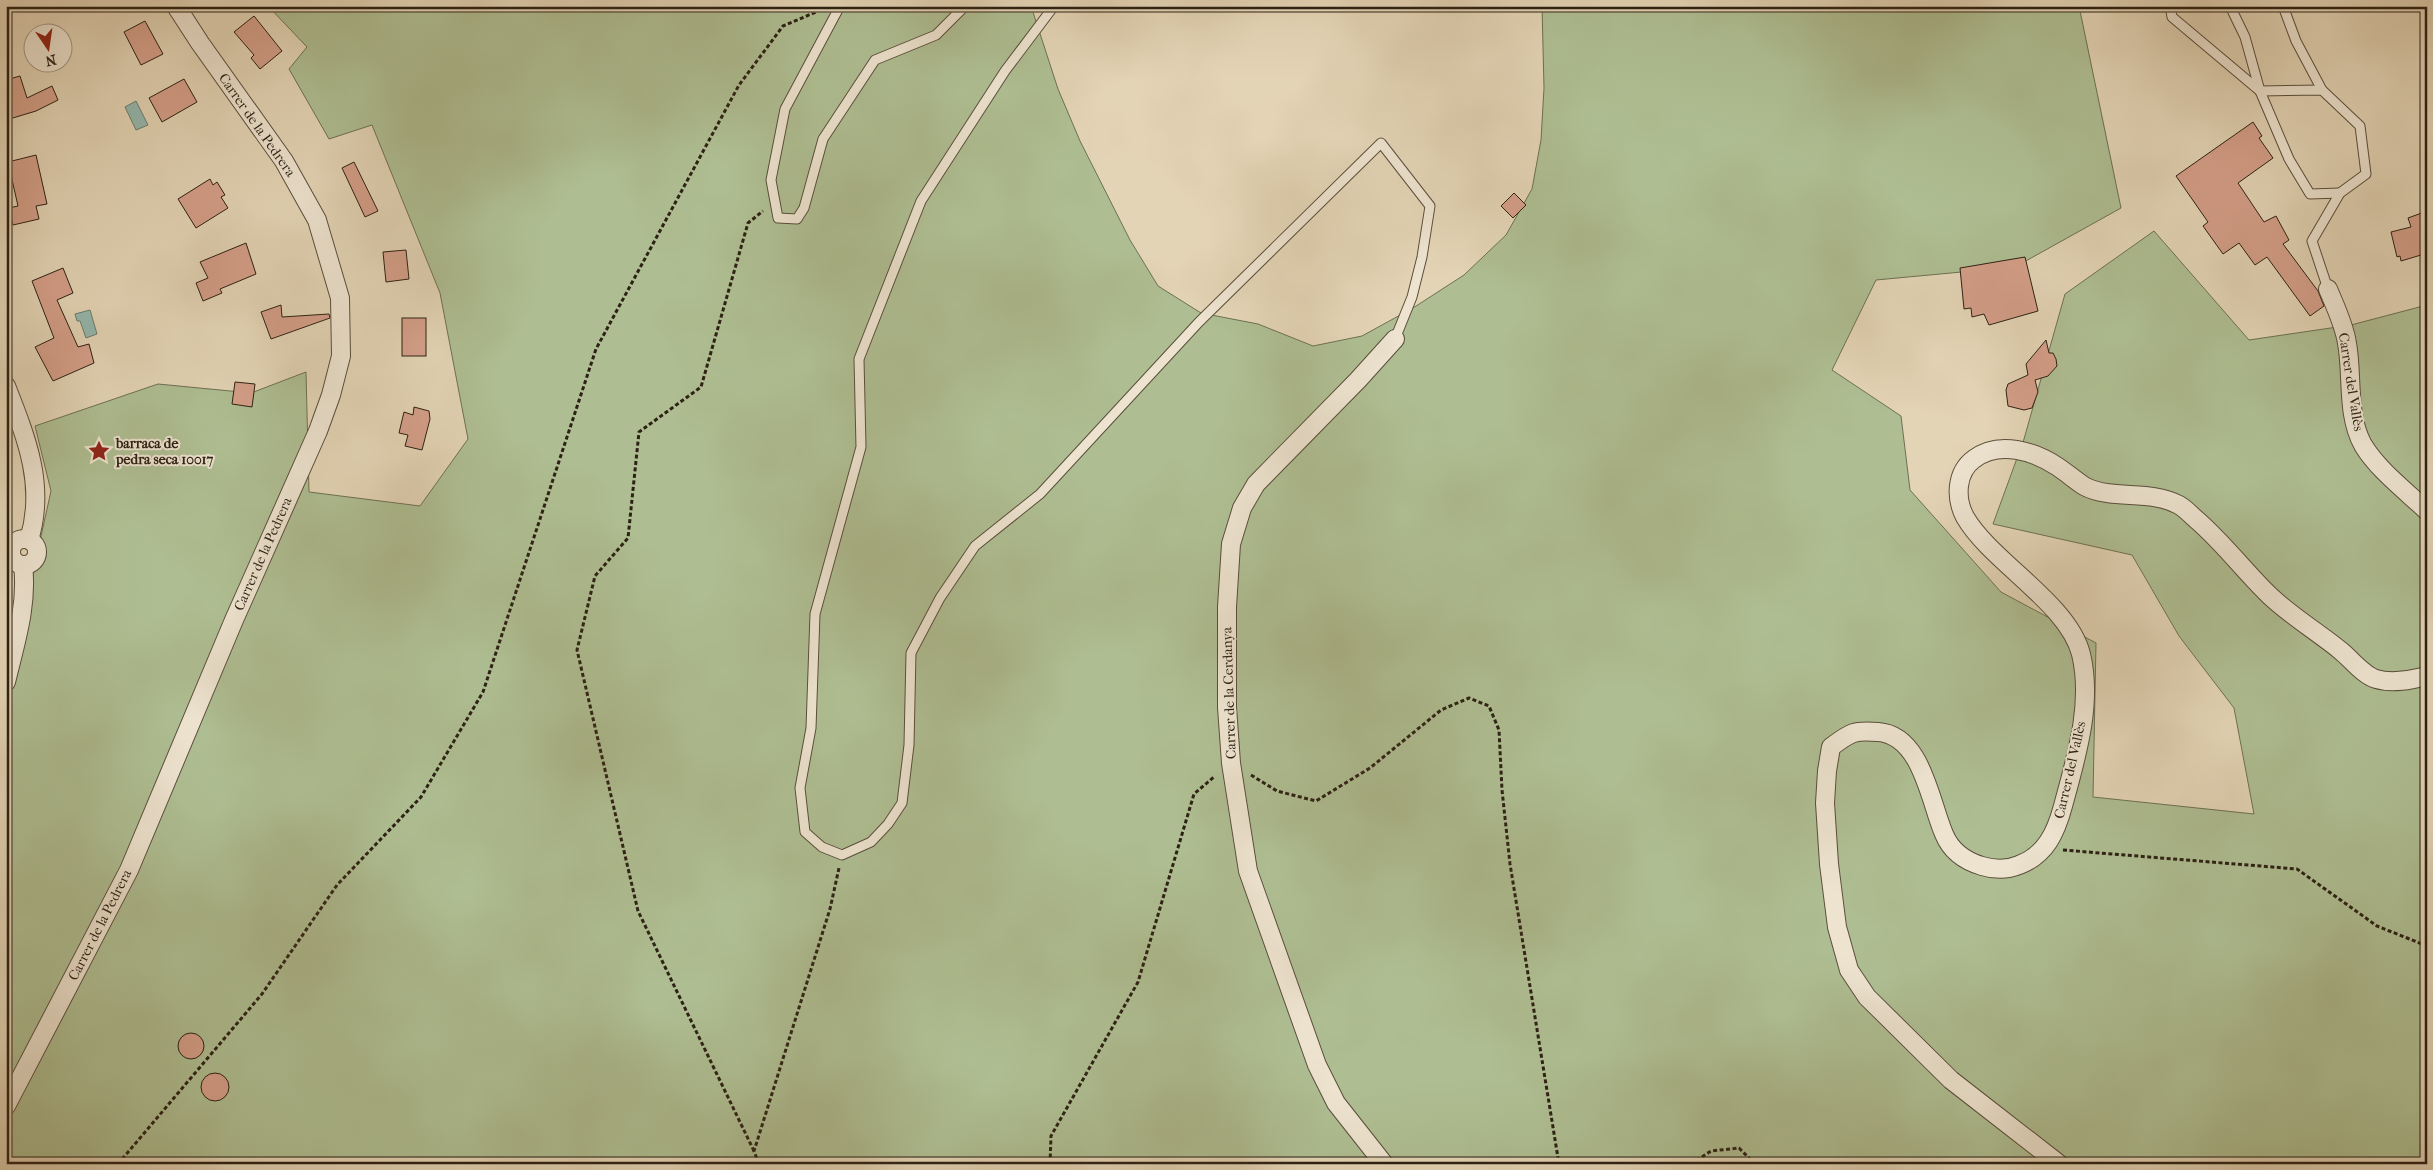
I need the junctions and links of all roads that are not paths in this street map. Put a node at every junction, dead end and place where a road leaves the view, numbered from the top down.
1 (176, 6) edge
2 (840, 6) edge
3 (965, 6) edge
4 (1054, 6) edge
5 (2170, 6) edge
6 (2230, 6) edge
7 (2283, 6) edge
8 (2322, 90) junction
9 (2260, 91) junction
10 (2340, 194) junction
11 (2328, 289) joint
12 (1395, 339) joint
13 (6, 386) edge
14 (2427, 511) edge
15 (14, 559) edge
16 (2427, 676) edge
17 (6, 682) edge
18 (6, 1106) edge
19 (1384, 1164) edge
20 (2060, 1164) edge

1 - 18 street, Carrer de la Pedrera
2 - 3 lane
4 - 12 lane
5 - 9 lane
6 - 9 lane
7 - 8 lane
8 - 9 lane
8 - 10 lane
9 - 10 lane
10 - 11 lane
11 - 14 street, Carrer del Vallès
12 - 19 street, Carrer de la Cerdanya
13 - 15 street
15 - 17 street
16 - 20 street, Carrer del Vallès

